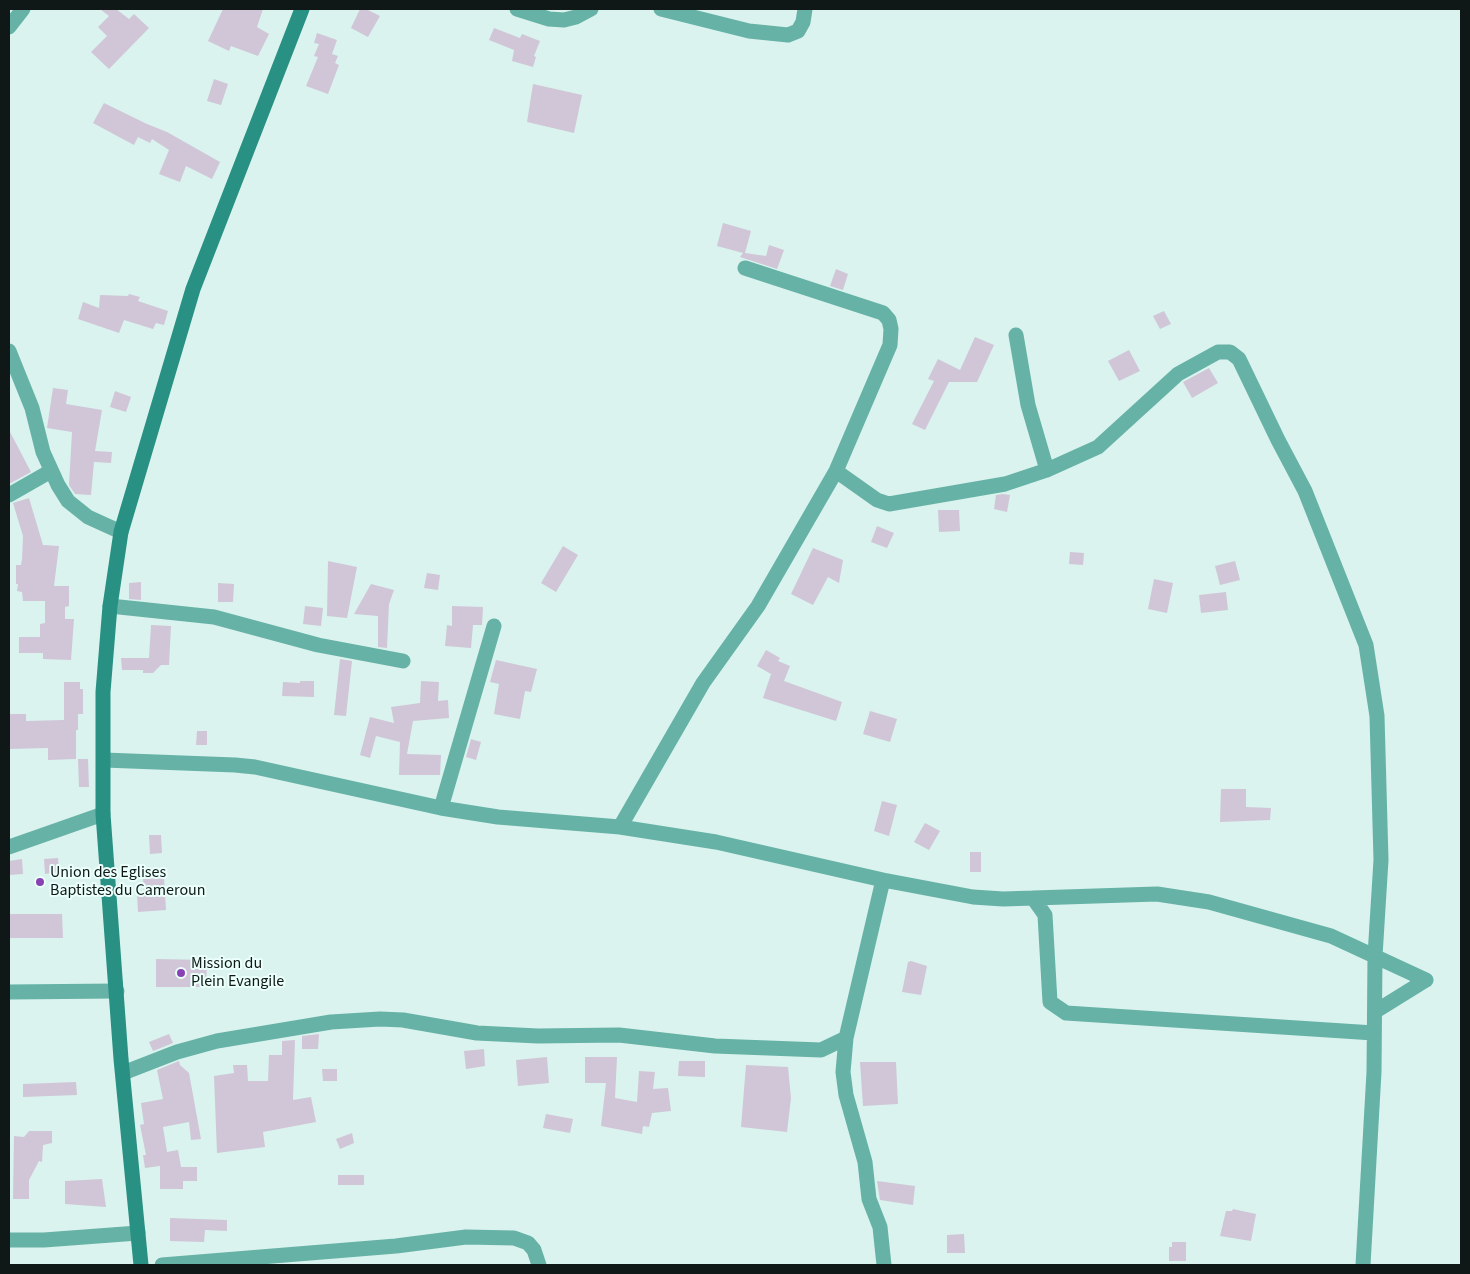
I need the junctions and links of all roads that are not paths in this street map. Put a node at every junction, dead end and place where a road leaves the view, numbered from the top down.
1 (23, 9) edge
2 (302, 9) edge
3 (517, 9) edge
4 (591, 9) edge
5 (661, 9) edge
6 (804, 9) edge
7 (9, 27) edge
8 (745, 268) dead end
9 (1016, 335) dead end
10 (10, 357) edge
11 (1047, 470) junction
12 (51, 471) junction
13 (836, 471) junction
14 (9, 496) edge
15 (121, 532) junction
16 (110, 606) junction
17 (494, 626) dead end
18 (403, 661) dead end
19 (104, 760) junction
20 (441, 808) junction
21 (103, 814) junction
22 (620, 827) junction
23 (9, 847) edge
24 (883, 880) junction
25 (1033, 898) junction
26 (1375, 956) junction
27 (117, 991) junction
28 (9, 992) edge
29 (1376, 1012) junction
30 (1374, 1033) junction
31 (846, 1038) junction
32 (123, 1073) junction
33 (138, 1233) junction
34 (9, 1240) edge
35 (141, 1265) edge
36 (162, 1265) edge
37 (539, 1265) edge
38 (884, 1265) edge
39 (1363, 1265) edge

1 - 7 street
2 - 15 main road
3 - 4 street
5 - 6 street
8 - 13 street
9 - 11 street
10 - 12 street
11 - 13 street
11 - 26 street
12 - 14 street
12 - 15 street
13 - 22 street
15 - 16 main road
16 - 18 street
16 - 19 main road
17 - 20 street
19 - 20 street
19 - 21 main road
20 - 22 street
21 - 23 street
21 - 27 main road
22 - 24 street
24 - 25 street
24 - 31 street
25 - 26 street
25 - 30 street
26 - 29 street
26 - 29 street
27 - 28 street
27 - 32 main road
29 - 30 street
30 - 39 street
31 - 32 street
31 - 38 street
32 - 33 main road
33 - 34 street
33 - 35 main road
36 - 37 street

